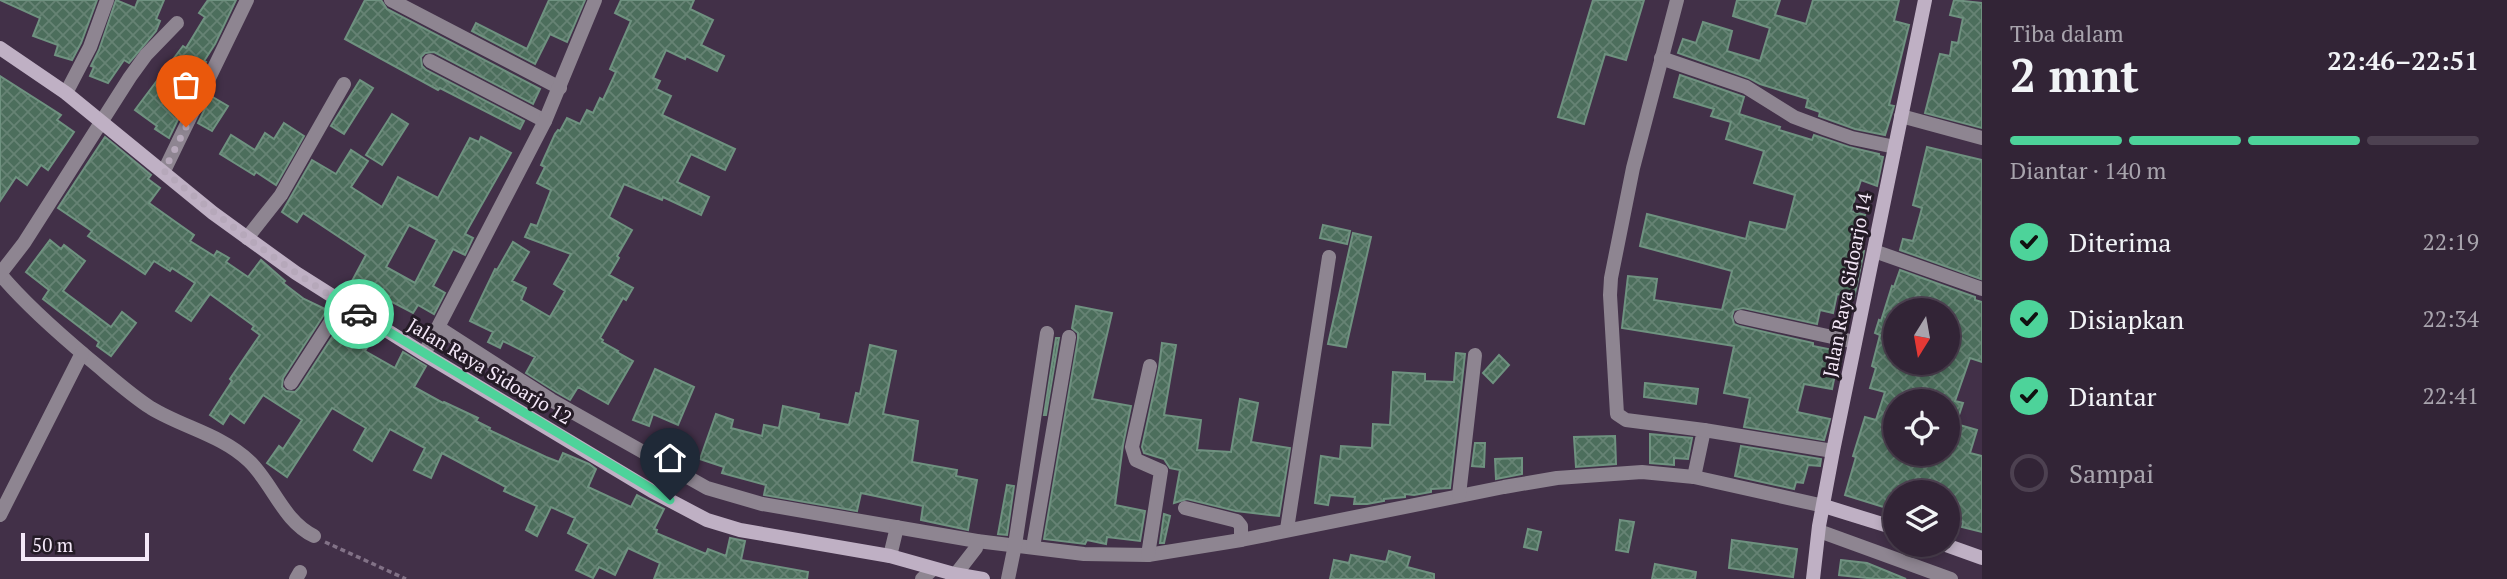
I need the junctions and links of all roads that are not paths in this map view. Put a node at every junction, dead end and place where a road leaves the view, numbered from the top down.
1 (107, 0) edge
2 (247, 0) edge
3 (391, 0) edge
4 (595, 0) edge
5 (1676, 0) edge
6 (1924, 0) edge
7 (177, 23) dead end
8 (0, 48) edge
9 (1661, 58) junction
10 (430, 61) dead end
11 (345, 84) dead end
12 (560, 88) junction
13 (68, 90) junction
14 (1901, 116) junction
15 (105, 119) junction
16 (545, 121) junction
17 (1982, 138) edge
18 (1895, 147) junction
19 (166, 168) junction
20 (249, 235) junction
21 (1874, 251) junction
22 (1329, 257) dead end
23 (0, 274) edge
24 (1982, 289) edge
25 (342, 303) junction
26 (1741, 317) dead end
27 (437, 331) junction
28 (1047, 333) dead end
29 (1069, 337) dead end
30 (1855, 342) junction
31 (426, 351) junction
32 (82, 353) junction
33 (1475, 355) dead end
34 (1150, 366) dead end
35 (291, 383) dead end
36 (1704, 430) junction
37 (1833, 451) junction
38 (1694, 477) junction
39 (1459, 495) junction
40 (1185, 508) dead end
41 (0, 515) edge
42 (1821, 519) junction
43 (1883, 527) edge
44 (1287, 529) junction
45 (314, 536) road end
46 (894, 540) junction
47 (1241, 540) junction
48 (977, 541) junction
49 (1033, 547) junction
50 (1960, 550) edge
51 (1148, 555) junction
52 (1982, 558) edge
53 (1011, 564) edge
54 (933, 569) junction
55 (955, 574) edge
56 (922, 579) edge
57 (983, 579) edge
58 (1813, 579) edge
59 (1951, 579) edge

1 - 13 street
2 - 19 street
3 - 12 street
4 - 12 street
5 - 9 street
6 - 14 main road, Jalan Raya Sidoarjo 14
7 - 15 street
8 - 13 main road, Jalan Raya Sidoarjo 12
9 - 18 street
9 - 36 street
10 - 16 street
11 - 20 street
12 - 16 street
13 - 15 main road, Jalan Raya Sidoarjo 12
14 - 17 street
14 - 18 main road, Jalan Raya Sidoarjo 14
15 - 19 main road, Jalan Raya Sidoarjo 12
15 - 23 street
16 - 27 street
18 - 21 main road, Jalan Raya Sidoarjo 14
19 - 20 main road, Jalan Raya Sidoarjo 12
20 - 25 main road, Jalan Raya Sidoarjo 12
21 - 24 street
21 - 30 main road, Jalan Raya Sidoarjo 14
22 - 44 street
23 - 32 street
25 - 31 main road, Jalan Raya Sidoarjo 12
25 - 35 street
26 - 30 street
27 - 31 street
27 - 46 street
28 - 53 street
29 - 49 street
30 - 37 main road, Jalan Raya Sidoarjo 14
31 - 46 main road, Jalan Raya Sidoarjo 12
32 - 41 street
32 - 45 street
33 - 39 street
34 - 51 street
36 - 37 street
36 - 38 street
37 - 42 main road, Jalan Raya Sidoarjo 14
38 - 39 street
38 - 42 street
39 - 44 street
40 - 47 street
42 - 43 main road
42 - 58 main road, Jalan Raya Sidoarjo 14
42 - 59 street
44 - 47 street
46 - 48 street
46 - 54 main road, Jalan Raya Sidoarjo 12
47 - 51 street
48 - 53 street
48 - 55 street
49 - 51 street
49 - 53 street
50 - 52 main road
54 - 55 main road, Jalan Raya Sidoarjo 12
54 - 56 street
55 - 57 main road, Jalan Raya Sidoarjo 12

